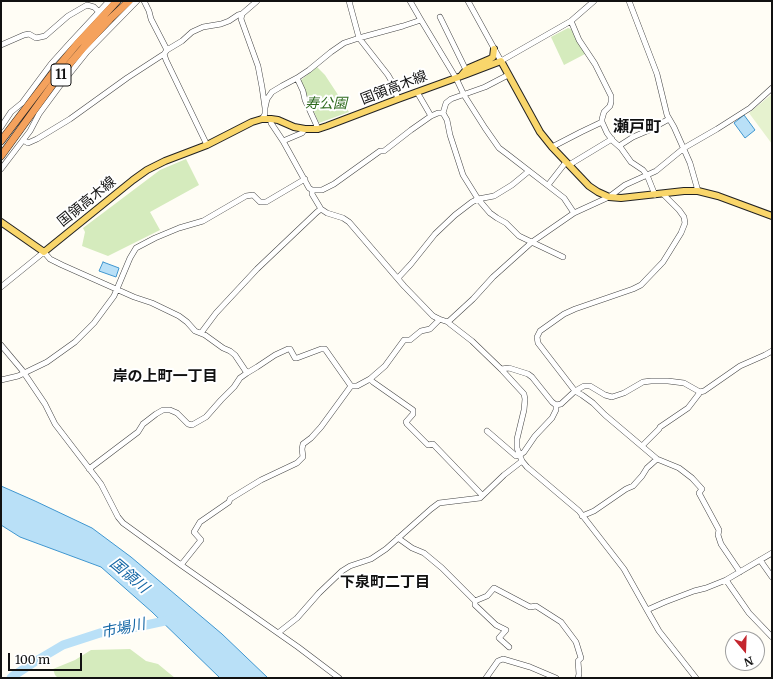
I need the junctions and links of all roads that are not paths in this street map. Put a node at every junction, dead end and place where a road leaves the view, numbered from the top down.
1 (109, 1) edge
2 (117, 1) edge
3 (129, 1) edge
4 (137, 1) edge
5 (144, 1) edge
6 (257, 1) edge
7 (349, 1) edge
8 (410, 1) edge
9 (468, 1) edge
10 (594, 1) edge
11 (630, 1) edge
12 (98, 12) junction
13 (242, 14) junction
14 (440, 17) dead end
15 (421, 20) junction
16 (571, 21) junction
17 (359, 38) junction
18 (1, 45) edge
19 (494, 49) junction
20 (166, 52) junction
21 (501, 62) junction
22 (466, 70) junction
23 (508, 75) junction
24 (459, 77) junction
25 (297, 78) junction
26 (772, 88) edge
27 (417, 92) junction
28 (464, 95) junction
29 (398, 99) junction
30 (265, 108) junction
31 (443, 113) junction
32 (431, 116) junction
33 (271, 118) junction
34 (262, 119) junction
35 (669, 119) junction
36 (602, 122) junction
37 (1, 127) edge
38 (305, 129) junction
39 (318, 129) junction
40 (612, 139) junction
41 (22, 140) junction
42 (1, 141) edge
43 (283, 141) junction
44 (207, 145) junction
45 (619, 146) junction
46 (552, 147) junction
47 (684, 148) junction
48 (1, 156) edge
49 (568, 164) junction
50 (1, 169) edge
51 (529, 171) junction
52 (647, 175) junction
53 (305, 179) junction
54 (548, 186) junction
55 (312, 190) junction
56 (698, 191) junction
57 (663, 194) junction
58 (655, 195) junction
59 (609, 197) junction
60 (478, 199) junction
61 (321, 209) junction
62 (574, 213) junction
63 (772, 216) edge
64 (1, 222) edge
65 (532, 242) junction
66 (44, 252) junction
67 (563, 258) dead end
68 (398, 278) junction
69 (1, 287) edge
70 (117, 288) junction
71 (439, 319) junction
72 (448, 322) junction
73 (202, 333) junction
74 (1, 345) edge
75 (772, 351) edge
76 (501, 369) junction
77 (247, 372) junction
78 (24, 373) junction
79 (370, 379) junction
80 (1, 380) edge
81 (351, 386) junction
82 (575, 392) junction
83 (700, 392) junction
84 (556, 405) junction
85 (487, 431) dead end
86 (642, 446) junction
87 (520, 455) junction
88 (657, 459) junction
89 (522, 461) junction
90 (89, 469) junction
91 (482, 496) junction
92 (582, 516) junction
93 (398, 538) junction
94 (772, 553) edge
95 (760, 560) junction
96 (181, 565) junction
97 (740, 572) junction
98 (772, 577) edge
99 (726, 580) junction
100 (475, 601) junction
101 (646, 610) junction
102 (278, 633) junction
103 (772, 637) edge
104 (509, 647) dead end
105 (339, 678) edge
106 (486, 678) edge
107 (556, 678) edge
108 (578, 678) edge
109 (696, 678) edge

1 - 12 street
2 - 42 highway, 11
3 - 48 highway, 11
4 - 41 street
5 - 20 street
6 - 13 street
7 - 17 street
8 - 15 street
9 - 19 street
10 - 16 street
11 - 35 street
12 - 18 street
12 - 37 street
13 - 20 street
13 - 30 street
14 - 22 street
15 - 17 street
15 - 24 street
16 - 21 street
16 - 36 street
17 - 25 street
17 - 29 street
19 - 21 street
19 - 22 main road
20 - 41 street
20 - 44 street
21 - 23 main road
21 - 24 main road, 国領高木線
22 - 24 main road
23 - 28 street
23 - 46 main road
24 - 27 main road, 国領高木線
24 - 28 street
25 - 30 street
25 - 39 street
26 - 47 street
27 - 29 main road, 国領高木線
27 - 32 street
28 - 31 street
28 - 51 street
29 - 39 main road, 国領高木線
30 - 34 street
31 - 32 street
31 - 60 street
32 - 55 street
33 - 34 main road, 国領高木線
33 - 38 main road, 国領高木線
33 - 43 street
34 - 44 main road, 国領高木線
35 - 45 street
35 - 47 street
36 - 40 street
36 - 46 street
38 - 39 main road, 国領高木線
38 - 43 street
40 - 45 street
40 - 49 street
41 - 50 street
43 - 53 street
44 - 66 main road, 国領高木線
45 - 52 street
46 - 49 main road
47 - 52 street
47 - 56 street
49 - 54 street
49 - 59 main road
51 - 54 street
51 - 60 street
52 - 58 street
52 - 59 street
53 - 55 street
53 - 70 street
54 - 62 street
55 - 61 street
56 - 57 main road
56 - 63 main road
57 - 58 main road
57 - 82 street
58 - 59 main road
59 - 62 street
60 - 65 street
60 - 68 street
61 - 68 street
61 - 73 street
62 - 65 street
64 - 66 main road
65 - 67 street
65 - 72 street
66 - 69 street
66 - 70 street
68 - 71 street
70 - 73 street
70 - 78 street
71 - 72 street
71 - 79 street
72 - 76 street
73 - 77 street
74 - 78 street
75 - 83 street
76 - 84 street
76 - 87 street
77 - 81 street
77 - 90 street
78 - 80 street
78 - 90 street
79 - 81 street
79 - 91 street
81 - 96 street
82 - 83 street
82 - 84 street
82 - 86 street
83 - 86 street
84 - 87 street
85 - 87 street
86 - 88 street
87 - 89 street
88 - 92 street
88 - 97 street
89 - 91 street
89 - 92 street
90 - 96 street
91 - 93 street
92 - 101 street
93 - 100 street
93 - 102 street
94 - 95 street
95 - 97 street
95 - 98 street
96 - 102 street
97 - 99 street
99 - 101 street
99 - 103 street
100 - 104 street
100 - 108 street
101 - 109 street
102 - 105 street
106 - 107 street

